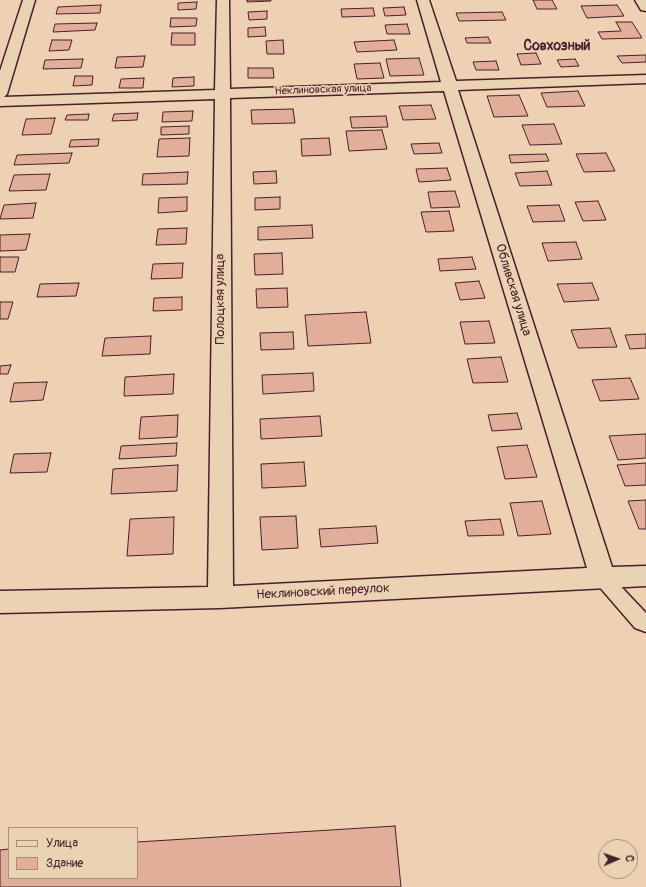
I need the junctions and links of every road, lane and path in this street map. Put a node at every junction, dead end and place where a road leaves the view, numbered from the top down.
1 (29, 0) edge
2 (223, 0) edge
3 (423, 0) edge
4 (641, 0) edge
5 (646, 7) edge
6 (646, 79) edge
7 (449, 86) junction
8 (0, 94) edge
9 (222, 94) junction
10 (0, 102) edge
11 (646, 576) edge
12 (603, 579) junction
13 (220, 597) junction
14 (0, 602) edge
15 (646, 624) edge

1 - 8 street
2 - 9 street, Полоцкая улица
3 - 7 street, Обливская улица
4 - 5 street
6 - 7 street, Неклиновская улица
7 - 9 street, Неклиновская улица
7 - 12 street, Обливская улица
9 - 10 street, Неклиновская улица
9 - 13 street, Полоцкая улица
11 - 12 street, Неклиновский переулок
12 - 13 street, Неклиновский переулок
12 - 15 lane
13 - 14 street, Неклиновский переулок

